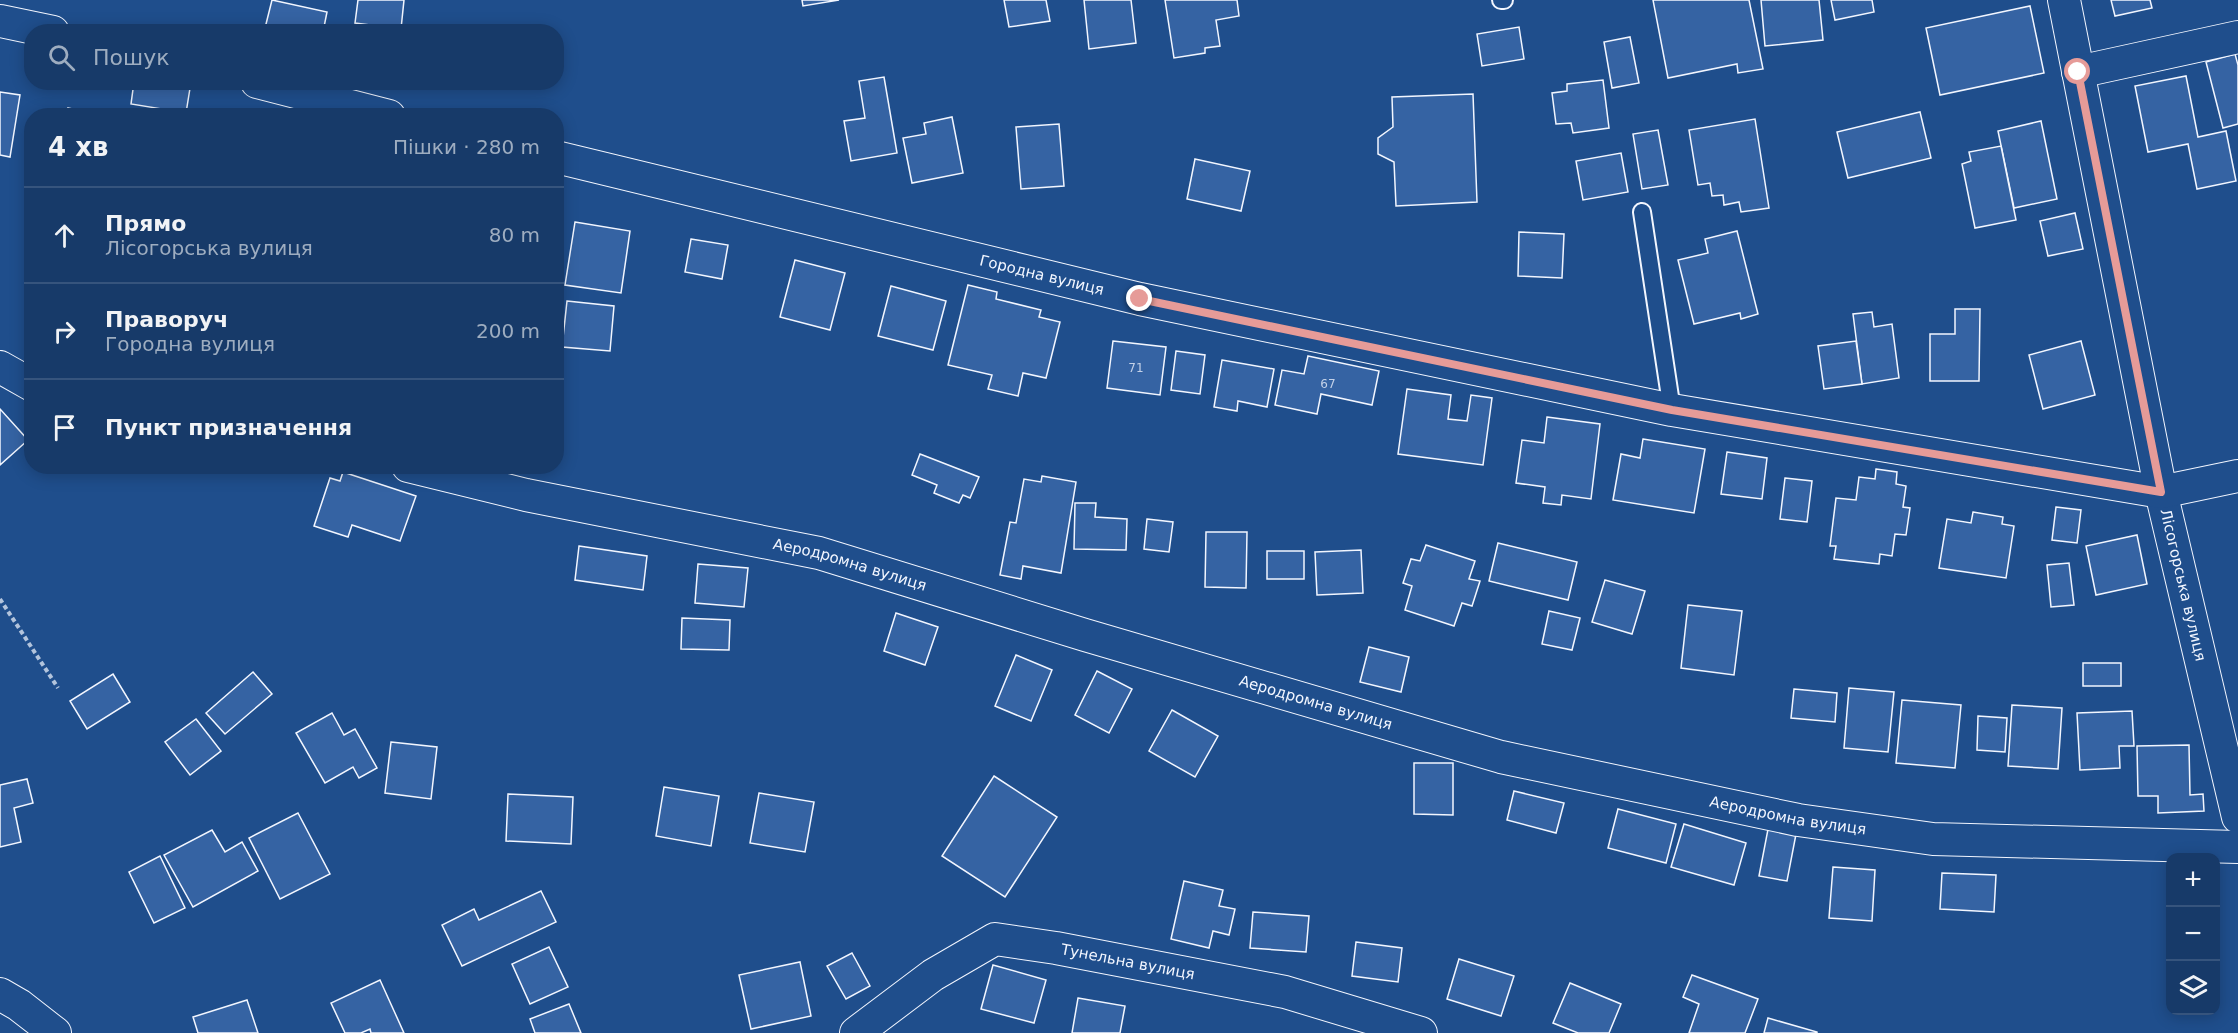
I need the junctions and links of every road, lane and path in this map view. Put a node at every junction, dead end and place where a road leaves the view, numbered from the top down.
1 (2064, 0) edge
2 (0, 21) edge
3 (24, 26) edge
4 (2238, 37) edge
5 (2078, 72) junction
6 (288, 90) edge
7 (358, 108) edge
8 (564, 159) edge
9 (1642, 212) dead end
10 (0, 367) edge
11 (24, 380) edge
12 (1672, 410) junction
13 (441, 474) edge
14 (2238, 476) edge
15 (2161, 492) junction
16 (0, 599) edge
17 (58, 688) dead end
18 (2238, 817) edge
19 (2238, 846) edge
20 (0, 994) edge
21 (55, 1033) edge
22 (855, 1033) edge
23 (1421, 1033) edge

1 - 5 street, Лісогорська вулиця
2 - 3 street
4 - 5 street
5 - 15 street, Лісогорська вулиця
6 - 7 street
8 - 12 street, Городна вулиця
9 - 12 lane
10 - 11 street
12 - 15 street, Городна вулиця
13 - 19 street, Аеродромна вулиця
14 - 15 street, Городна вулиця
15 - 18 street, Лісогорська вулиця
16 - 17 path
20 - 21 street
22 - 23 street, Тунельна вулиця

